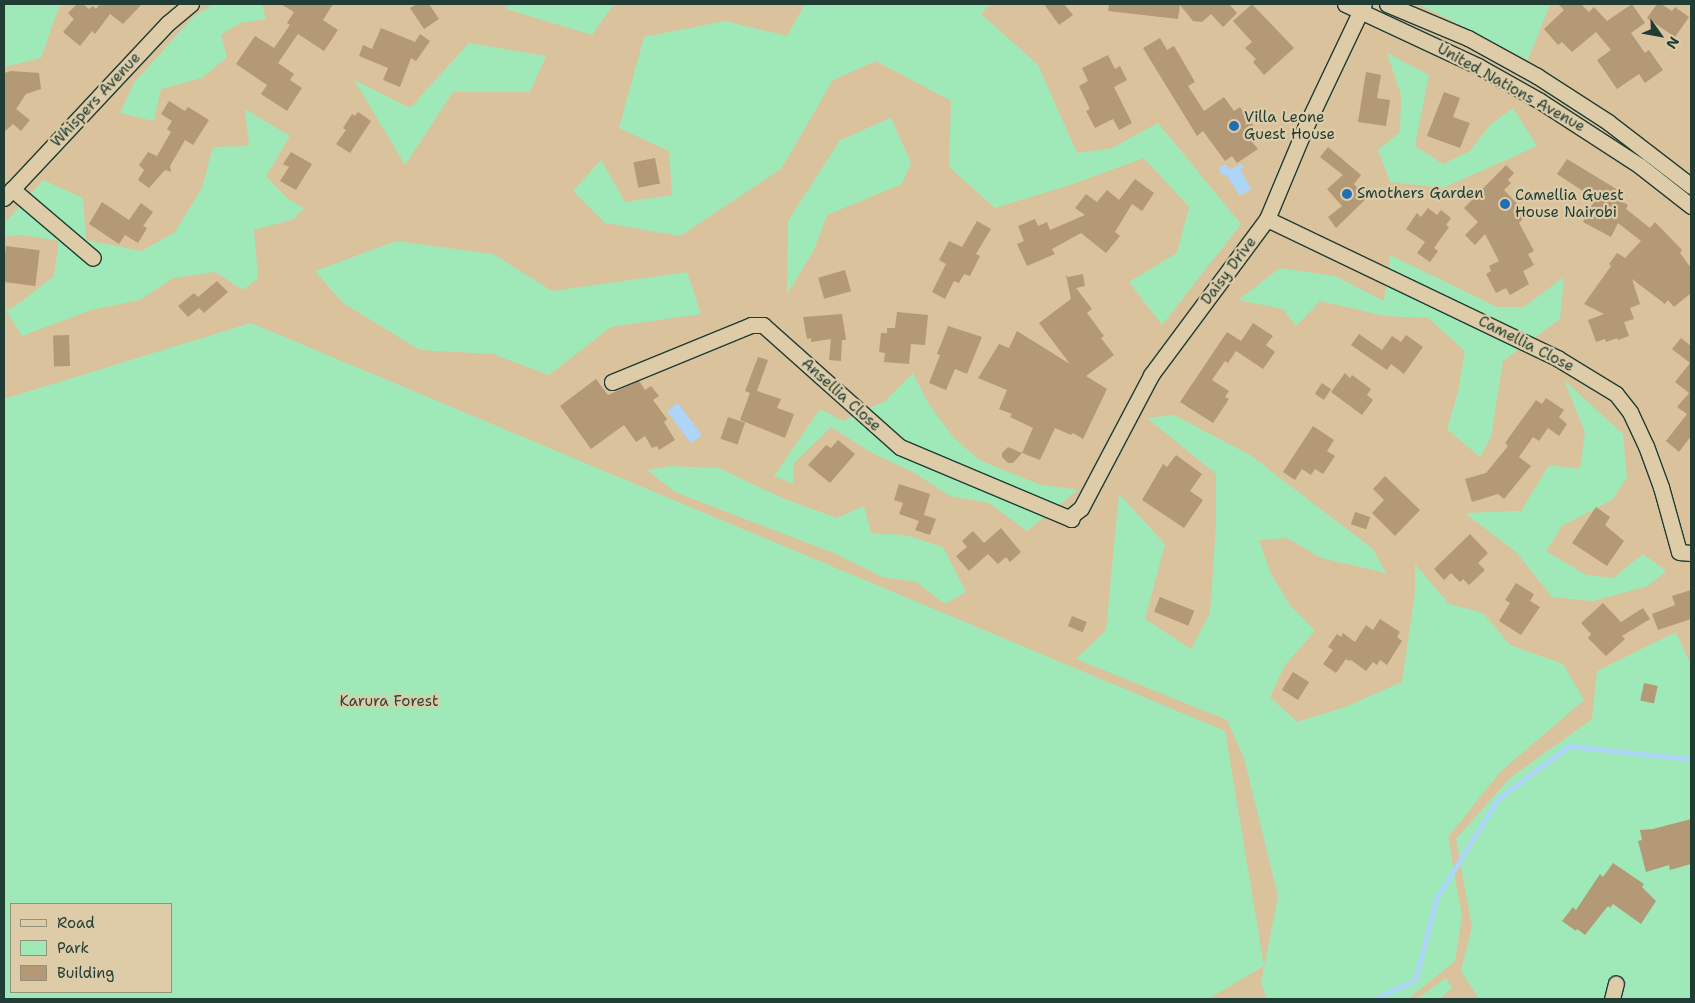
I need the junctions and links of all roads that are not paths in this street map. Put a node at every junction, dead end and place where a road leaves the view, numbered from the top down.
1 (191, 4) edge
2 (1345, 4) edge
3 (1388, 4) edge
4 (1363, 7) edge
5 (1691, 186) edge
6 (8, 194) edge
7 (1691, 206) edge
8 (1267, 219) junction
9 (93, 258) dead end
10 (612, 382) dead end
11 (1070, 517) joint
12 (1691, 553) edge
13 (1616, 983) dead end
14 (1612, 999) edge

1 - 6 street, Whispers Avenue
2 - 4 street, United Nations Avenue
3 - 5 street, United Nations Avenue
4 - 7 street, United Nations Avenue
4 - 8 street, Daisy Drive
6 - 9 street
8 - 11 street, Daisy Drive
8 - 12 street, Camellia Close
10 - 11 street, Ansellia Close
13 - 14 street

